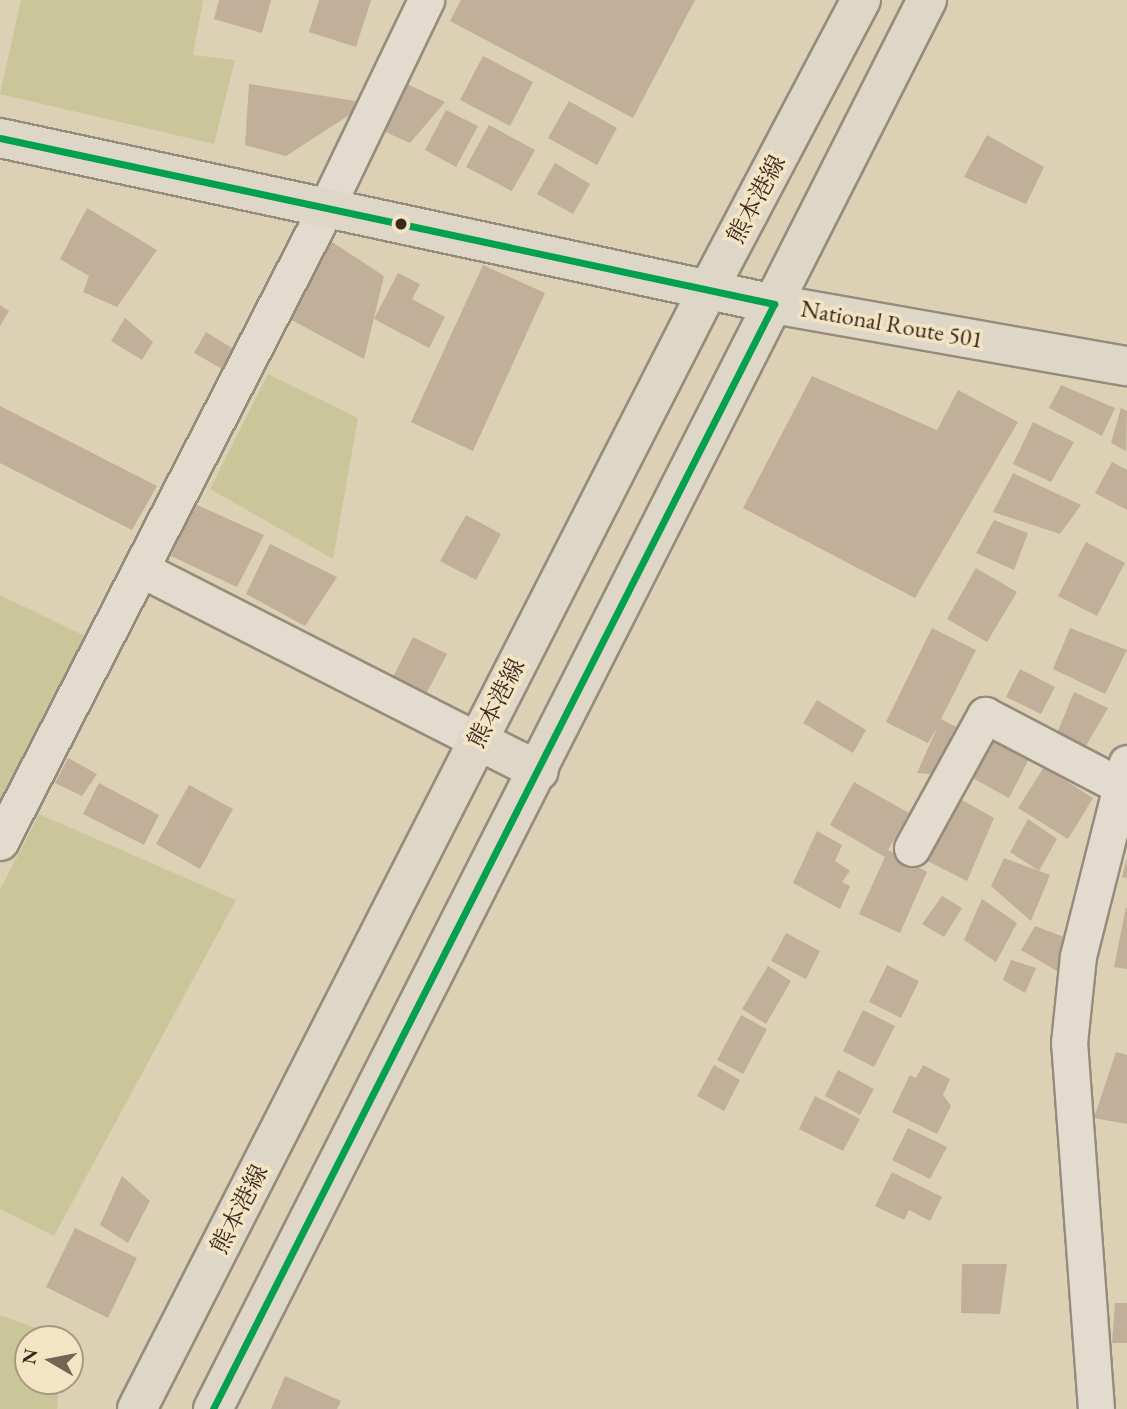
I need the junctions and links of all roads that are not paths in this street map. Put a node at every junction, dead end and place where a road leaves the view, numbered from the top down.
1 (426, 0) edge
2 (861, 0) edge
3 (927, 0) edge
4 (0, 138) edge
5 (326, 208) junction
6 (709, 288) junction
7 (774, 304) junction
8 (1127, 366) edge
9 (141, 569) junction
10 (477, 740) junction
11 (539, 771) junction
12 (1123, 789) edge
13 (0, 842) edge
14 (912, 848) dead end
15 (137, 1409) edge
16 (213, 1409) edge
17 (1096, 1409) edge

1 - 5 street
2 - 6 main road, 熊本港線
3 - 7 main road
4 - 5 main road, National Route 501
5 - 6 main road, National Route 501
5 - 9 street
6 - 7 main road, National Route 501
6 - 10 main road, 熊本港線
7 - 8 main road, National Route 501
7 - 11 main road
9 - 10 street
9 - 13 street
10 - 11 main road
10 - 15 main road, 熊本港線
11 - 16 main road
12 - 14 street
12 - 17 street

